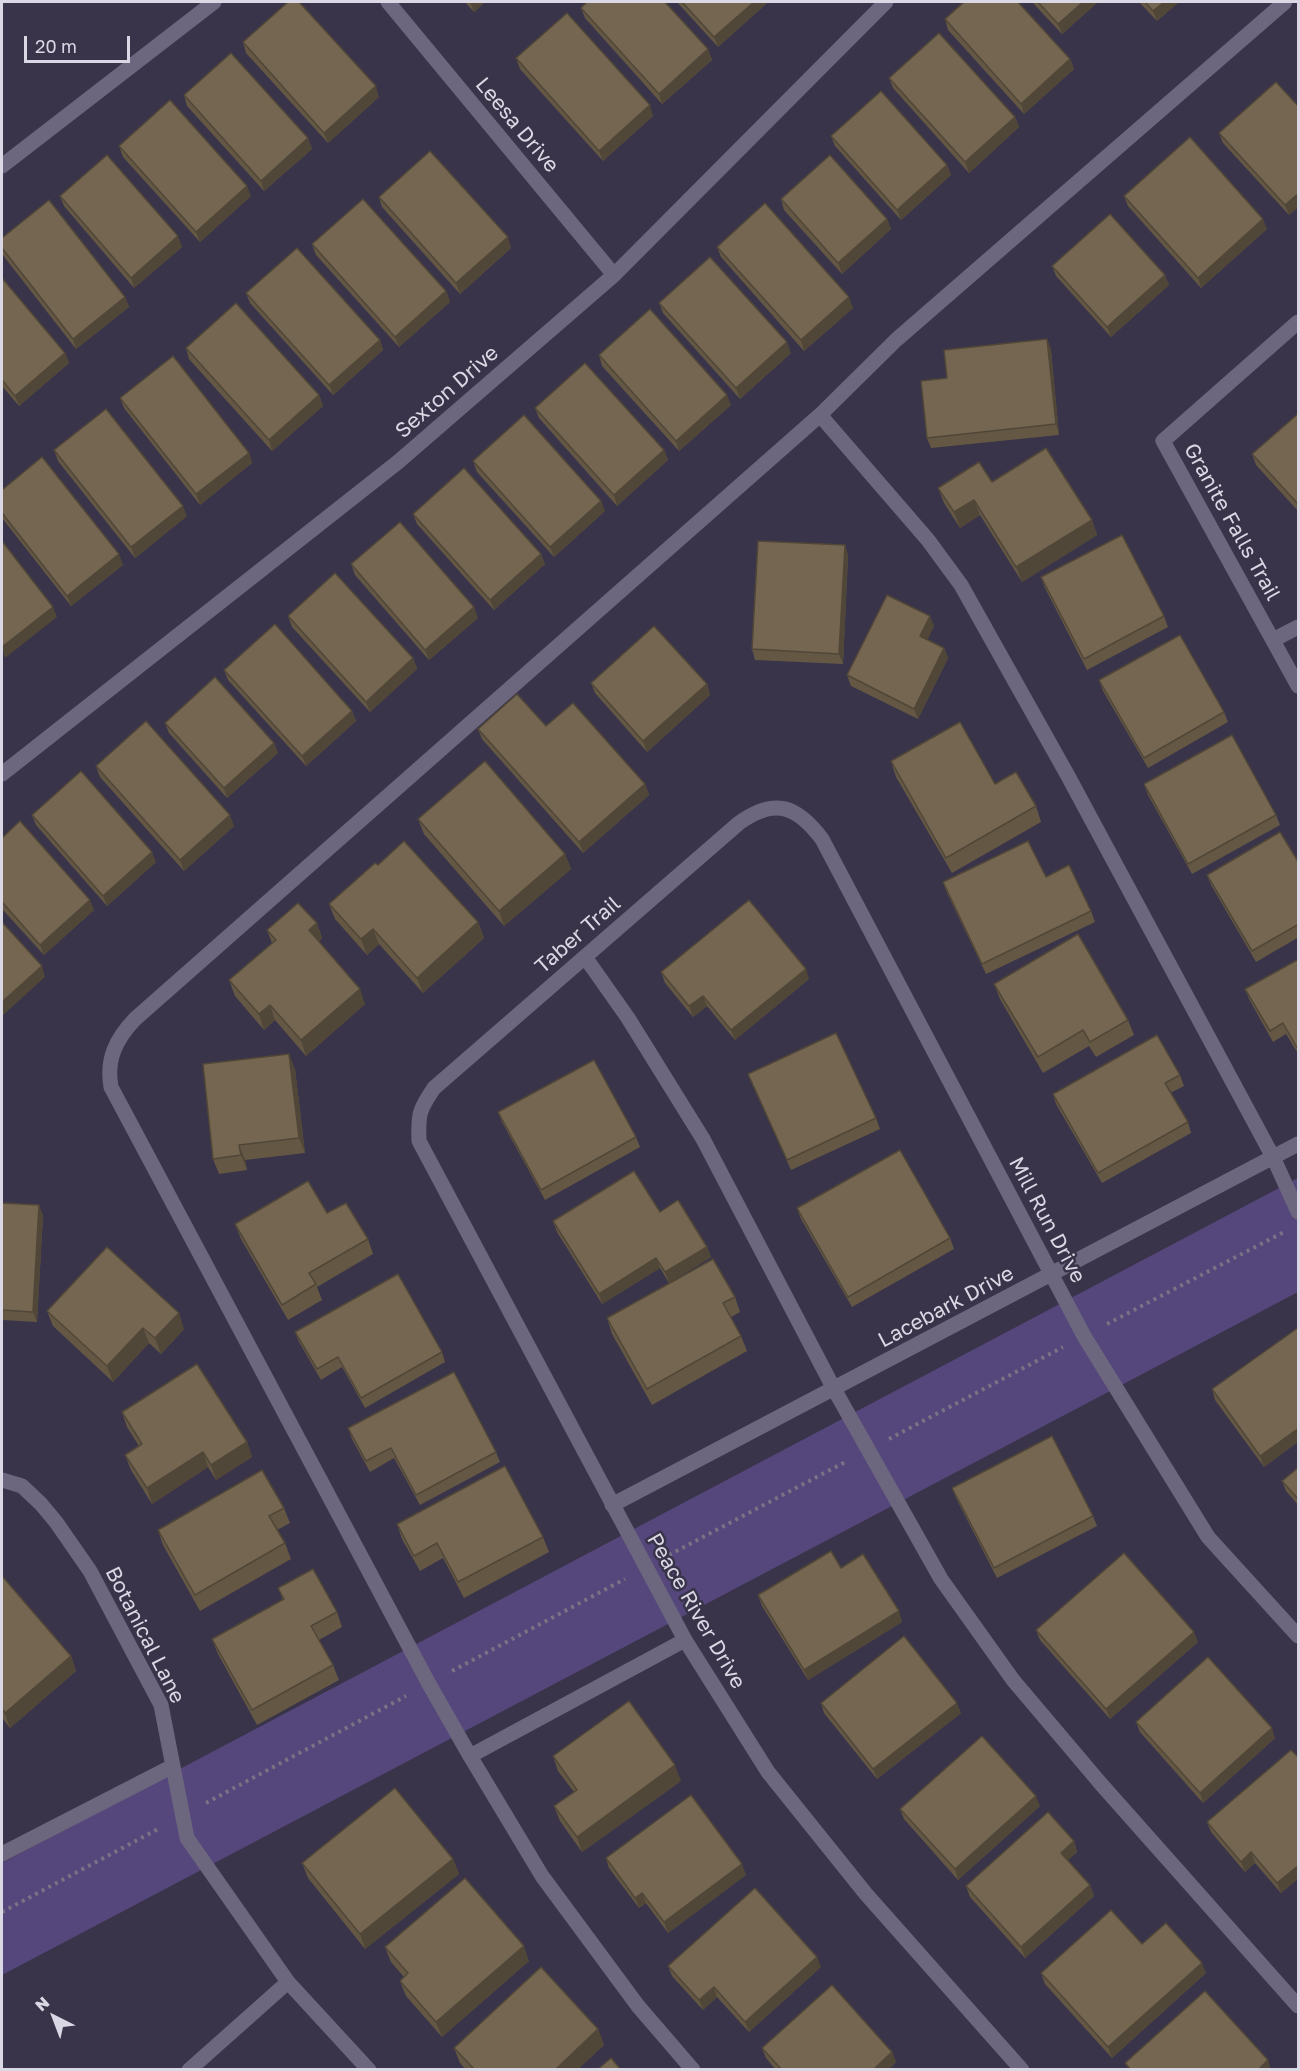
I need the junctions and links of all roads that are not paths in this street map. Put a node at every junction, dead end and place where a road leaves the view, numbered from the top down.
1 (214, 2) edge
2 (388, 2) edge
3 (886, 2) edge
4 (1285, 2) edge
5 (2, 166) edge
6 (614, 275) junction
7 (1299, 322) edge
8 (820, 415) junction
9 (1299, 627) edge
10 (1273, 640) junction
11 (1299, 686) edge
12 (2, 774) edge
13 (786, 808) joint
14 (585, 957) junction
15 (418, 1119) joint
16 (1299, 1143) edge
17 (1273, 1156) junction
18 (1299, 1212) edge
19 (1053, 1274) junction
20 (834, 1389) junction
21 (2, 1480) edge
22 (612, 1505) junction
23 (1299, 1636) edge
24 (685, 1640) junction
25 (470, 1756) junction
26 (173, 1766) junction
27 (2, 1854) edge
28 (288, 1982) junction
29 (1299, 2006) edge
30 (189, 2070) edge
31 (369, 2070) edge
32 (693, 2070) edge
33 (1022, 2070) edge

1 - 5 street
2 - 6 street, Leesa Drive
3 - 6 street, Sexton Drive
4 - 8 street
6 - 12 street, Sexton Drive
7 - 10 street, Granite Falls Trail
8 - 17 street
8 - 25 street
9 - 10 street
10 - 11 street, Granite Falls Trail
13 - 14 street, Taber Trail
13 - 19 street, Mill Run Drive
14 - 15 street, Taber Trail
14 - 20 street
15 - 22 street, Peace River Drive
16 - 17 street, Lacebark Drive
17 - 18 street
17 - 19 street, Lacebark Drive
19 - 20 street, Lacebark Drive
19 - 23 street, Mill Run Drive
20 - 22 street, Lacebark Drive
20 - 29 street
21 - 26 street, Botanical Lane
22 - 24 street, Peace River Drive
24 - 25 street
24 - 33 street, Peace River Drive
25 - 32 street
26 - 27 street
26 - 28 street, Botanical Lane
28 - 30 street
28 - 31 street, Botanical Lane

